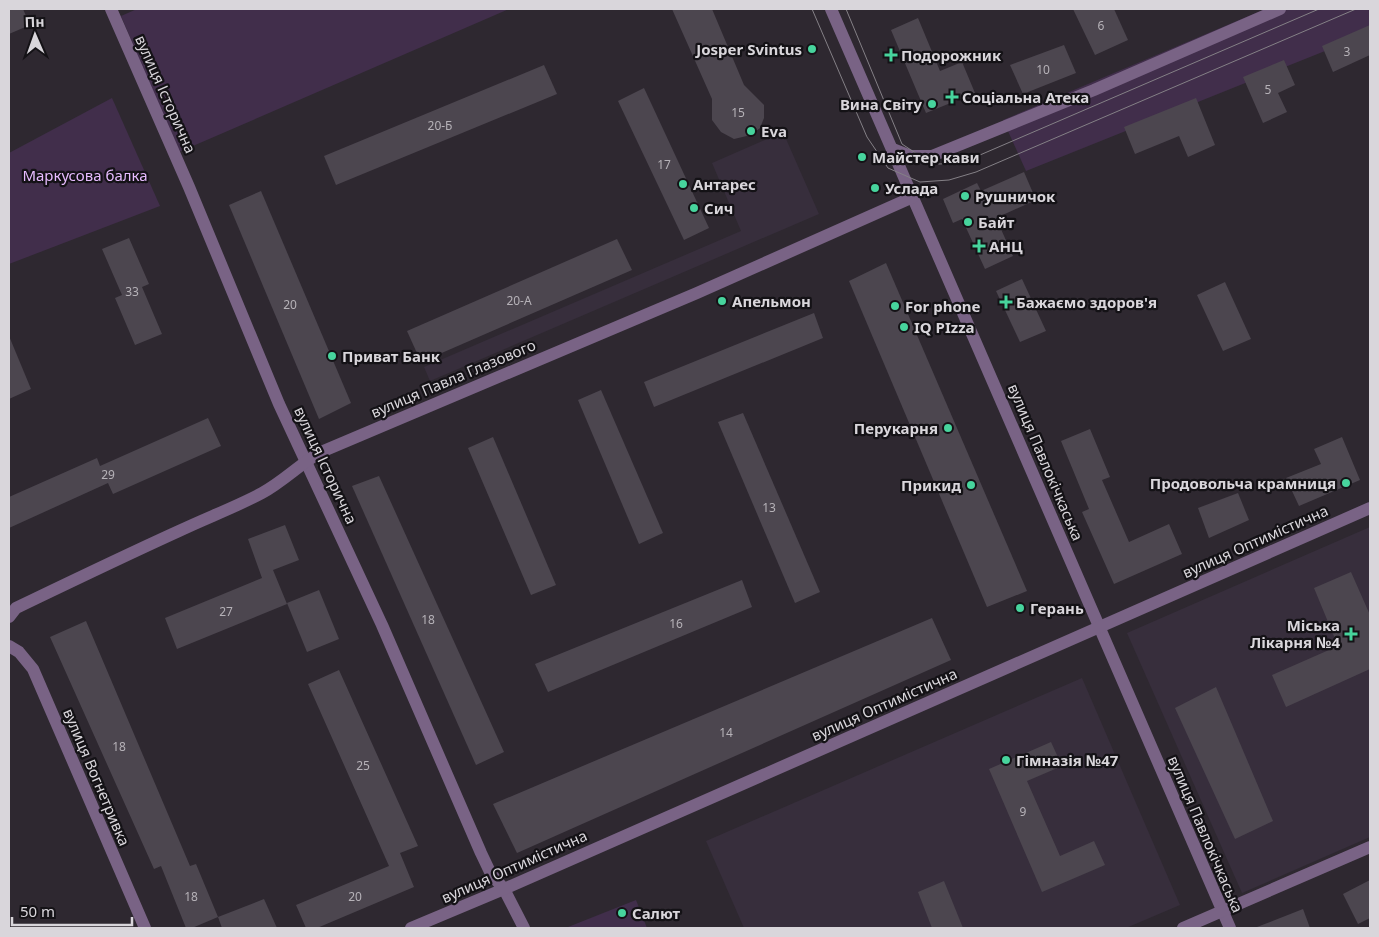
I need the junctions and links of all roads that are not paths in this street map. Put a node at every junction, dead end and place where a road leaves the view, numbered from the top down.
1 (110, 9) edge
2 (831, 9) edge
3 (1280, 9) edge
4 (892, 149) junction
5 (913, 196) junction
6 (306, 460) junction
7 (1370, 508) edge
8 (13, 612) edge
9 (1099, 627) junction
10 (9, 646) edge
11 (1370, 846) edge
12 (504, 889) junction
13 (1222, 911) junction
14 (144, 928) edge
15 (411, 928) edge
16 (524, 928) edge
17 (1183, 928) edge
18 (1230, 928) edge

1 - 6 street, вулиця Історична
2 - 4 street, вулиця Павлокічкаська
3 - 4 street
4 - 5 street, вулиця Павлокічкаська
5 - 6 street, вулиця Павла Глазового
5 - 9 street, вулиця Павлокічкаська
6 - 8 street, вулиця Павла Глазового
6 - 12 street, вулиця Історична
7 - 9 street, вулиця Оптимістична
9 - 12 street, вулиця Оптимістична
9 - 13 street, вулиця Павлокічкаська
10 - 14 street, вулиця Вогнетривка
11 - 13 street
12 - 15 street, вулиця Оптимістична
12 - 16 street, вулиця Історична
13 - 17 street
13 - 18 street, вулиця Павлокічкаська

